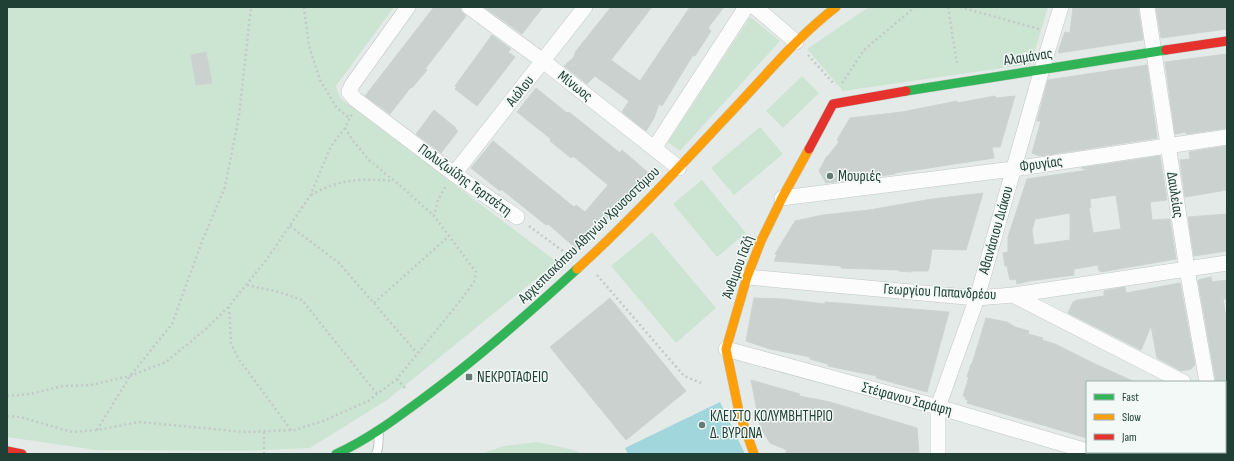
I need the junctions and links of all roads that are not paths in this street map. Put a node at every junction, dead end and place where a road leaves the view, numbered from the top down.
1 (408, 7) edge
2 (469, 7) edge
3 (585, 7) edge
4 (746, 7) edge
5 (755, 7) edge
6 (836, 7) edge
7 (1061, 7) edge
8 (1147, 7) edge
9 (1227, 41) edge
10 (796, 42) junction
11 (1154, 51) junction
12 (543, 61) junction
13 (1042, 69) junction
14 (833, 104) joint
15 (1227, 137) edge
16 (1168, 146) junction
17 (654, 147) junction
18 (679, 168) junction
19 (1013, 169) junction
20 (454, 174) junction
21 (782, 198) junction
22 (517, 217) road end
23 (1227, 263) edge
24 (1187, 269) junction
25 (747, 277) junction
26 (1013, 295) junction
27 (977, 298) junction
28 (726, 350) junction
29 (1181, 381) edge
30 (1207, 381) edge
31 (938, 408) junction
32 (379, 430) junction
33 (7, 451) edge
34 (1086, 451) edge
35 (755, 453) edge
36 (22, 454) edge
37 (336, 454) edge
38 (376, 454) edge
39 (938, 454) edge

1 - 20 street, Πολυζωίδης Τερτσέτη
2 - 12 street, Μίνωος
3 - 12 street, Αιόλου
4 - 17 street
5 - 10 street
6 - 10 street, Αρχιεπισκόπου Αθηνών Χρυσοστόμου
7 - 13 street, Αθανάσιου Διάκου
8 - 11 street, Δαυλείας
9 - 11 street, Αλαμάνας
10 - 18 street, Αρχιεπισκόπου Αθηνών Χρυσοστόμου
11 - 13 street, Αλαμάνας
11 - 16 street, Δαυλείας
12 - 17 street, Μίνωος
12 - 20 street, Αιόλου
13 - 14 street, Αλαμάνας
13 - 19 street, Αθανάσιου Διάκου
14 - 21 street, Άνθιμου Γαζή
15 - 16 street, Φρυγίας
16 - 19 street, Φρυγίας
16 - 24 street, Δαυλείας
17 - 18 street, Μίνωος
18 - 32 street, Αρχιεπισκόπου Αθηνών Χρυσοστόμου
19 - 21 street, Φρυγίας
19 - 27 street, Αθανάσιου Διάκου
20 - 22 street, Πολυζωίδης Τερτσέτη
21 - 25 street, Άνθιμου Γαζή
23 - 24 street, Γεωργίου Παπανδρέου
24 - 26 street, Γεωργίου Παπανδρέου
24 - 30 street, Δαυλείας
25 - 27 street, Γεωργίου Παπανδρέου
25 - 28 street, Άνθιμου Γαζή
26 - 27 street, Γεωργίου Παπανδρέου
26 - 29 street
27 - 31 street, Αθανάσιου Διάκου
28 - 31 street, Στέφανου Σαράφη
28 - 35 street, Άνθιμου Γαζή
31 - 34 street, Στέφανου Σαράφη
31 - 39 street, Αθανάσιου Διάκου
32 - 37 street, Αρχιεπισκόπου Αθηνών Χρυσοστόμου
32 - 38 lane
33 - 36 street

